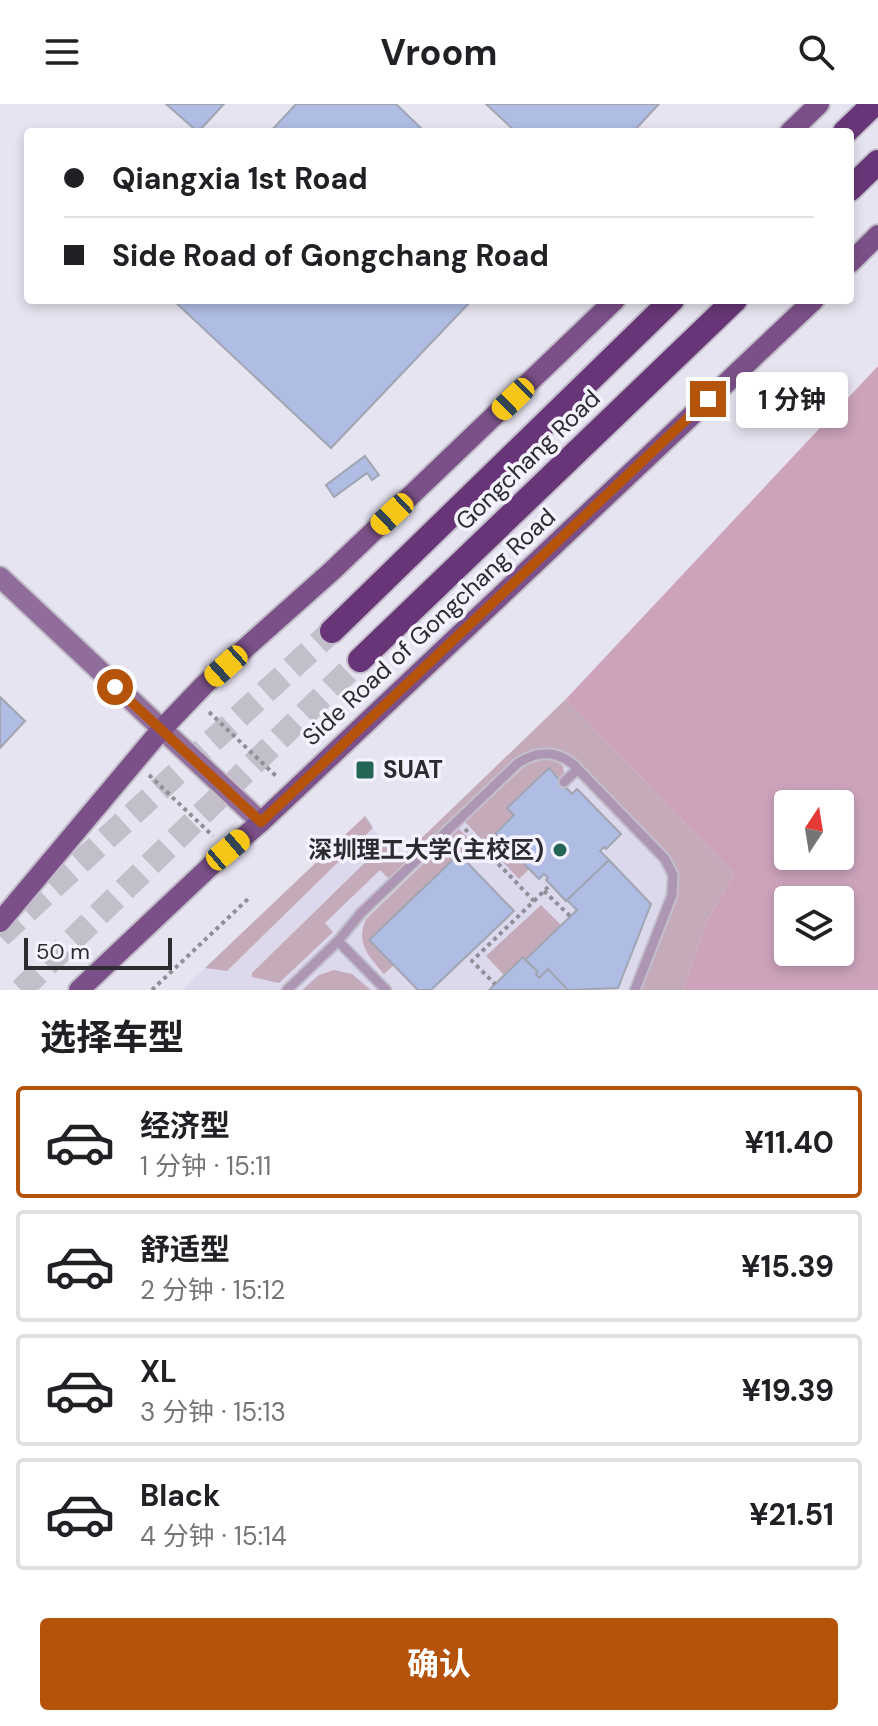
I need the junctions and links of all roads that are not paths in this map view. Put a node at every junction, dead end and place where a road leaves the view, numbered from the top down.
1 (819, 104) edge
2 (874, 104) edge
3 (794, 128) edge
4 (849, 128) edge
5 (878, 162) edge
6 (854, 185) edge
7 (878, 235) edge
8 (854, 259) edge
9 (611, 304) edge
10 (668, 304) edge
11 (731, 304) edge
12 (810, 304) edge
13 (0, 577) edge
14 (332, 631) tunnel mouth
15 (360, 660) tunnel mouth
16 (161, 730) junction
17 (578, 769) junction
18 (564, 782) dead end
19 (261, 822) junction
20 (0, 922) edge
21 (338, 941) junction
22 (79, 990) edge
23 (287, 990) edge
24 (386, 990) edge
25 (635, 990) edge

1 - 3 main road
2 - 4 highway
5 - 6 highway
7 - 8 main road
9 - 16 main road
10 - 14 highway, Gongchang Road
11 - 15 highway, Gongchang Road
12 - 19 main road, Side Road of Gongchang Road
13 - 16 street
16 - 19 street
16 - 20 main road
17 - 18 lane
17 - 21 lane
17 - 25 lane
19 - 22 main road, Side Road of Gongchang Road
21 - 23 lane
21 - 24 lane

